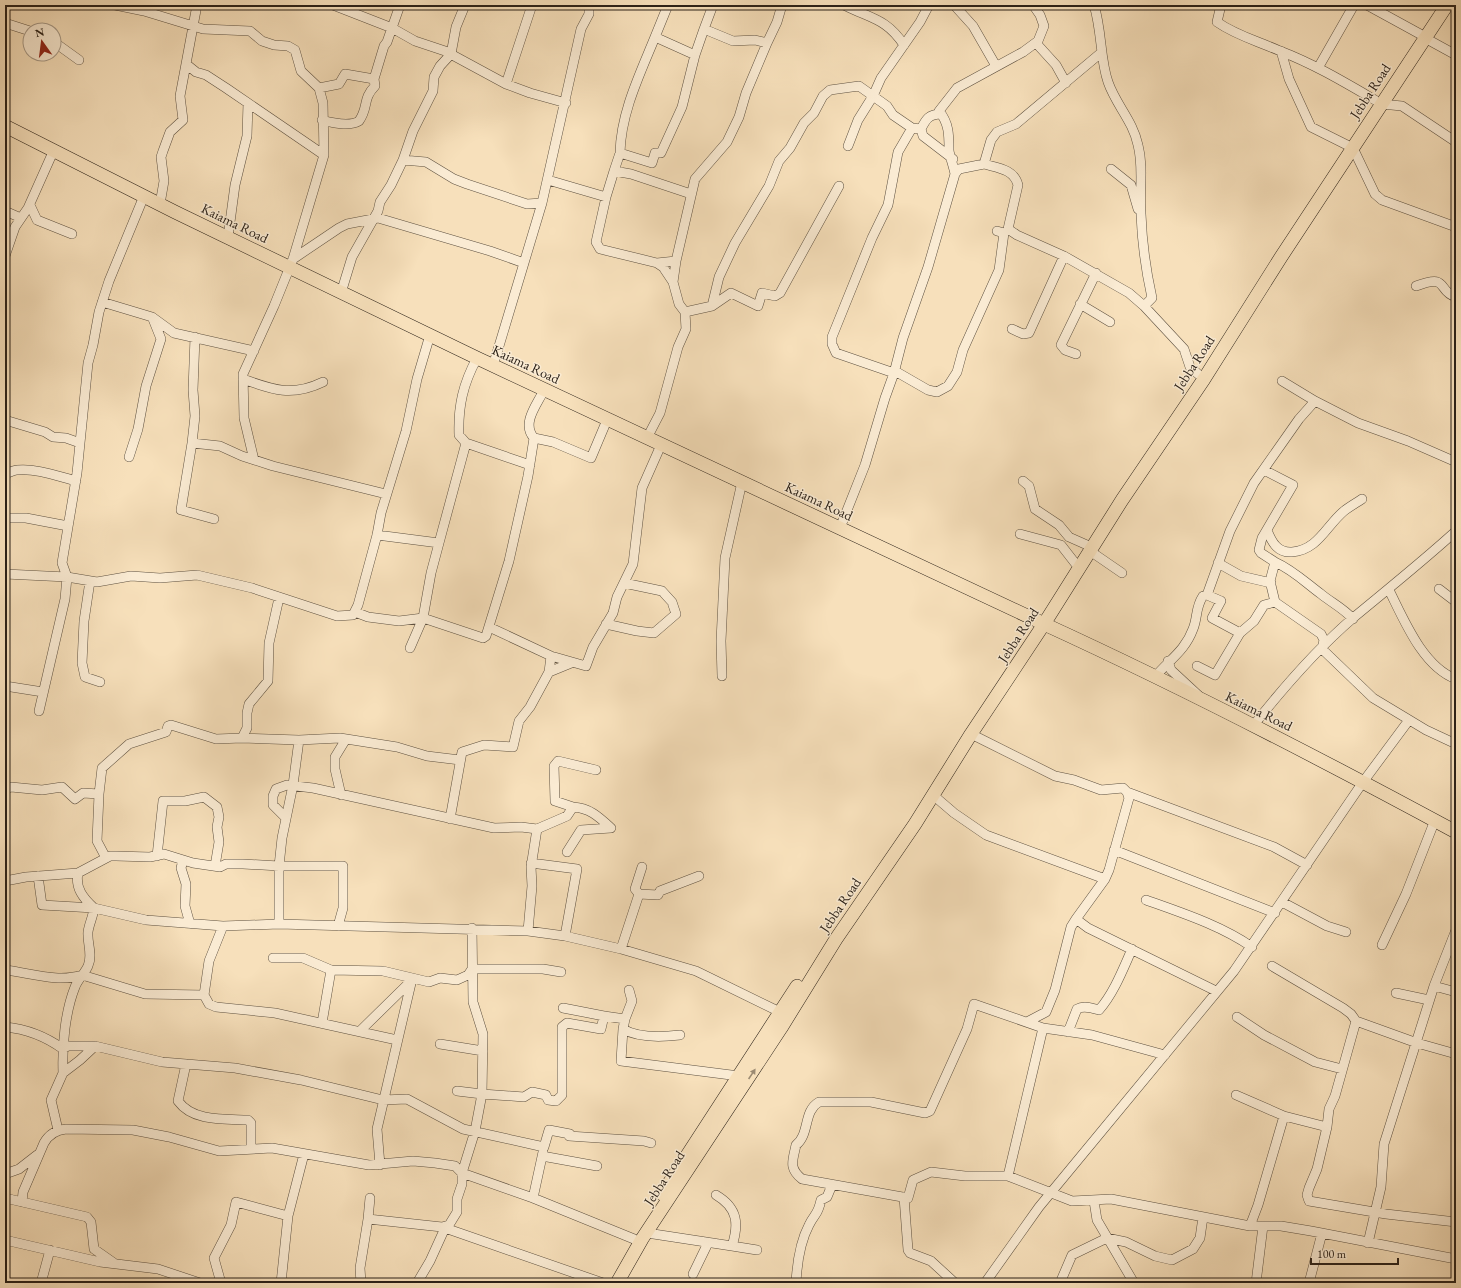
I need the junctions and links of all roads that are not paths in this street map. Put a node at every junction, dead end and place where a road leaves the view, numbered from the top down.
1 (115, 5) edge
2 (197, 5) edge
3 (333, 5) edge
4 (400, 5) edge
5 (465, 5) edge
6 (532, 5) edge
7 (589, 5) edge
8 (668, 5) edge
9 (713, 5) edge
10 (782, 5) edge
11 (844, 5) edge
12 (928, 5) edge
13 (954, 5) edge
14 (1032, 5) edge
15 (1094, 5) edge
16 (1221, 5) edge
17 (1354, 5) edge
18 (1366, 5) edge
19 (1438, 5) edge
20 (1447, 5) edge
21 (5, 23) edge
22 (194, 26) junction
23 (22, 28) edge
24 (392, 28) junction
25 (704, 29) junction
26 (1423, 36) junction
27 (655, 37) junction
28 (767, 43) junction
29 (1036, 43) junction
30 (904, 45) junction
31 (62, 48) edge
32 (1281, 51) junction
33 (1102, 52) junction
34 (451, 54) junction
35 (1456, 54) edge
36 (695, 55) junction
37 (79, 60) dead end
38 (186, 64) junction
39 (996, 66) junction
40 (1318, 68) junction
41 (200, 74) junction
42 (374, 80) junction
43 (182, 82) junction
44 (1066, 83) junction
45 (506, 84) junction
46 (319, 88) junction
47 (873, 96) junction
48 (566, 102) junction
49 (1378, 102) junction
50 (248, 103) junction
51 (942, 114) junction
52 (322, 120) junction
53 (5, 126) edge
54 (916, 129) junction
55 (1456, 142) edge
56 (848, 146) dead end
57 (1350, 146) junction
58 (53, 152) junction
59 (620, 153) junction
60 (324, 155) junction
61 (953, 159) junction
62 (404, 160) junction
63 (984, 164) junction
64 (1111, 169) dead end
65 (614, 172) junction
66 (955, 174) junction
67 (548, 180) junction
68 (840, 186) dead end
69 (1141, 186) junction
70 (1133, 192) junction
71 (690, 194) junction
72 (144, 196) junction
73 (606, 197) junction
74 (542, 203) junction
75 (160, 204) junction
76 (30, 205) junction
77 (5, 211) edge
78 (1140, 214) junction
79 (21, 218) junction
80 (374, 219) junction
81 (1456, 227) edge
82 (997, 231) dead end
83 (72, 234) dead end
84 (228, 237) junction
85 (5, 256) edge
86 (1064, 256) junction
87 (676, 261) junction
88 (291, 263) junction
89 (524, 263) junction
90 (657, 263) junction
91 (1096, 273) junction
92 (673, 282) junction
93 (1416, 286) dead end
94 (341, 293) junction
95 (1456, 297) edge
96 (102, 302) junction
97 (1080, 304) junction
98 (712, 306) junction
99 (1144, 306) junction
100 (685, 312) junction
101 (152, 317) junction
102 (1110, 322) dead end
103 (1012, 329) dead end
104 (174, 333) junction
105 (430, 335) junction
106 (195, 337) junction
107 (161, 339) junction
108 (254, 351) junction
109 (1076, 354) dead end
110 (477, 358) junction
111 (493, 366) junction
112 (894, 372) junction
113 (1198, 374) junction
114 (243, 379) junction
115 (1282, 381) dead end
116 (323, 382) dead end
117 (544, 390) junction
118 (1315, 401) junction
119 (5, 420) edge
120 (607, 420) junction
121 (534, 438) junction
122 (647, 438) junction
123 (192, 442) junction
124 (80, 443) junction
125 (466, 443) junction
126 (661, 445) junction
127 (129, 457) dead end
128 (254, 460) junction
129 (1456, 462) edge
130 (530, 465) junction
131 (1264, 470) junction
132 (5, 474) edge
133 (76, 481) junction
134 (1023, 481) dead end
135 (742, 482) junction
136 (386, 494) junction
137 (1362, 499) dead end
138 (5, 518) edge
139 (214, 519) dead end
140 (68, 526) junction
141 (840, 528) junction
142 (1267, 530) junction
143 (1456, 531) edge
144 (1020, 534) dead end
145 (377, 535) junction
146 (439, 543) junction
147 (1088, 548) junction
148 (1276, 562) junction
149 (62, 563) junction
150 (1075, 563) junction
151 (1218, 563) junction
152 (1122, 573) dead end
153 (5, 574) edge
154 (46, 576) junction
155 (67, 576) junction
156 (90, 581) junction
157 (624, 583) junction
158 (1271, 584) junction
159 (1439, 588) dead end
160 (1389, 590) junction
161 (1207, 595) junction
162 (279, 598) junction
163 (1275, 602) junction
164 (1456, 602) edge
165 (355, 612) junction
166 (423, 618) junction
167 (1353, 619) junction
168 (1041, 623) junction
169 (606, 624) junction
170 (489, 627) junction
171 (1240, 634) junction
172 (410, 648) dead end
173 (1322, 649) junction
174 (551, 656) junction
175 (1168, 661) junction
176 (571, 663) junction
177 (1197, 666) dead end
178 (1456, 669) edge
179 (550, 672) junction
180 (722, 676) dead end
181 (1155, 677) junction
182 (1452, 678) edge
183 (100, 682) dead end
184 (5, 686) edge
185 (43, 692) junction
186 (1200, 700) junction
187 (39, 711) dead end
188 (1409, 720) junction
189 (1253, 726) junction
190 (971, 734) junction
191 (242, 738) junction
192 (346, 739) junction
193 (299, 740) junction
194 (1456, 744) edge
195 (460, 760) junction
196 (596, 770) dead end
197 (1363, 782) junction
198 (293, 785) junction
199 (7, 787) edge
200 (1127, 792) junction
201 (99, 794) junction
202 (341, 795) junction
203 (933, 795) junction
204 (573, 807) junction
205 (286, 818) junction
206 (450, 819) junction
207 (1435, 820) junction
208 (537, 829) junction
209 (1456, 832) edge
210 (1114, 850) junction
211 (567, 852) dead end
212 (157, 856) junction
213 (106, 858) junction
214 (183, 860) junction
215 (531, 863) junction
216 (1308, 865) junction
217 (215, 866) junction
218 (279, 866) junction
219 (642, 867) dead end
220 (78, 873) junction
221 (38, 876) junction
222 (699, 876) dead end
223 (1105, 879) junction
224 (5, 882) edge
225 (639, 894) junction
226 (1146, 900) dead end
227 (1282, 902) junction
228 (94, 908) junction
229 (1274, 913) junction
230 (1076, 920) junction
231 (190, 924) junction
232 (279, 924) junction
233 (223, 926) junction
234 (338, 926) junction
235 (472, 928) junction
236 (1456, 930) edge
237 (528, 931) junction
238 (1346, 932) dead end
239 (565, 936) junction
240 (1382, 945) dead end
241 (1252, 946) junction
242 (621, 949) junction
243 (1132, 949) junction
244 (273, 958) dead end
245 (1272, 966) dead end
246 (472, 968) junction
247 (5, 970) edge
248 (331, 970) junction
249 (561, 972) dead end
250 (82, 975) junction
251 (412, 979) junction
252 (1434, 986) junction
253 (629, 990) dead end
254 (1216, 991) junction
255 (1456, 992) edge
256 (1396, 993) dead end
257 (204, 995) junction
258 (1429, 1000) junction
259 (563, 1008) dead end
260 (780, 1012) junction
261 (604, 1016) junction
262 (1237, 1016) dead end
263 (625, 1019) junction
264 (1027, 1022) junction
265 (1356, 1022) junction
266 (322, 1023) junction
267 (5, 1027) edge
268 (1043, 1028) junction
269 (623, 1029) junction
270 (360, 1031) junction
271 (1068, 1032) junction
272 (680, 1035) dead end
273 (398, 1040) junction
274 (1417, 1043) junction
275 (440, 1044) dead end
276 (95, 1046) junction
277 (62, 1049) junction
278 (483, 1051) junction
279 (1456, 1054) edge
280 (1165, 1055) junction
281 (186, 1064) junction
282 (1342, 1069) junction
283 (63, 1072) junction
284 (739, 1076) junction
285 (457, 1091) dead end
286 (482, 1094) junction
287 (1236, 1095) dead end
288 (383, 1100) junction
289 (1284, 1116) junction
290 (1327, 1127) junction
291 (58, 1130) junction
292 (475, 1131) junction
293 (651, 1143) dead end
294 (544, 1147) junction
295 (251, 1148) junction
296 (40, 1153) junction
297 (304, 1154) junction
298 (542, 1156) junction
299 (380, 1165) junction
300 (596, 1166) dead end
301 (5, 1174) edge
302 (462, 1174) junction
303 (1008, 1176) junction
304 (832, 1185) junction
305 (1051, 1192) junction
306 (716, 1194) dead end
307 (904, 1197) junction
308 (5, 1198) edge
309 (370, 1198) dead end
310 (533, 1198) junction
311 (1094, 1201) junction
312 (22, 1202) junction
313 (1376, 1212) junction
314 (288, 1216) junction
315 (1203, 1217) junction
316 (368, 1219) junction
317 (1456, 1222) edge
318 (1250, 1226) junction
319 (1263, 1226) junction
320 (445, 1228) junction
321 (647, 1233) junction
322 (1322, 1233) junction
323 (1108, 1238) junction
324 (634, 1239) junction
325 (5, 1240) edge
326 (708, 1243) junction
327 (1368, 1243) junction
328 (732, 1246) junction
329 (50, 1250) junction
330 (757, 1250) dead end
331 (1456, 1259) edge
332 (115, 1264) junction
333 (693, 1274) dead end
334 (197, 1282) edge
335 (41, 1283) edge
336 (222, 1283) edge
337 (281, 1283) edge
338 (362, 1283) edge
339 (416, 1283) edge
340 (603, 1283) edge
341 (608, 1283) edge
342 (617, 1283) edge
343 (796, 1283) edge
344 (955, 1283) edge
345 (985, 1283) edge
346 (1060, 1283) edge
347 (1134, 1283) edge
348 (1256, 1283) edge
349 (1309, 1283) edge

1 - 22 street
2 - 22 street
3 - 24 street
4 - 24 street
5 - 34 street
6 - 45 street
7 - 48 street
8 - 27 street
9 - 25 street
10 - 28 street
11 - 30 street
12 - 30 street
13 - 39 street
14 - 29 street
15 - 33 street
16 - 32 street
17 - 40 street
18 - 26 street
19 - 26 highway, Jebba Road
20 - 26 highway, Jebba Road
21 - 23 street
22 - 38 street
22 - 46 street
24 - 34 street
24 - 42 street
25 - 28 street
25 - 36 street
26 - 35 street
26 - 49 highway, Jebba Road
27 - 36 street
27 - 59 street
28 - 71 street
29 - 39 street
29 - 44 street
30 - 47 street
31 - 37 street
32 - 40 street
32 - 57 street
33 - 44 street
33 - 69 street
34 - 45 street
34 - 62 street
36 - 59 street
38 - 41 street
38 - 43 street
39 - 51 street
40 - 49 street
41 - 43 street
41 - 50 street
42 - 46 street
42 - 52 street
43 - 75 street
44 - 63 street
45 - 48 street
46 - 52 street
47 - 54 street
47 - 56 street
47 - 98 street
48 - 67 street
49 - 55 street
49 - 57 highway, Jebba Road
50 - 60 street
50 - 84 street
51 - 54 street
51 - 61 street
52 - 60 street
53 - 58 highway, Kaiama Road
54 - 61 street
54 - 112 street
57 - 81 street
57 - 113 highway, Jebba Road
57 - 147 highway, Jebba Road
58 - 72 highway, Kaiama Road
58 - 76 street
59 - 65 street
60 - 88 street
61 - 66 street
62 - 74 street
62 - 80 street
63 - 66 street
63 - 86 street
64 - 70 street
65 - 71 street
65 - 73 street
66 - 112 street
67 - 73 street
67 - 74 street
68 - 98 street
69 - 70 street
69 - 78 street
70 - 78 street
71 - 87 street
72 - 75 highway, Kaiama Road
72 - 96 street
73 - 90 street
74 - 89 street
75 - 84 highway, Kaiama Road
76 - 79 street
76 - 83 street
77 - 79 street
78 - 99 street
79 - 85 street
80 - 88 street
80 - 89 street
80 - 94 street
82 - 112 street
84 - 88 highway, Kaiama Road
86 - 91 street
86 - 103 street
87 - 90 street
87 - 92 street
88 - 94 highway, Kaiama Road
88 - 108 street
89 - 111 street
90 - 92 street
91 - 97 street
91 - 99 street
92 - 100 street
93 - 95 street
94 - 105 highway, Kaiama Road
96 - 101 street
96 - 124 street
97 - 102 street
97 - 109 street
98 - 100 street
99 - 113 street
100 - 122 street
101 - 104 street
101 - 107 street
104 - 106 street
104 - 107 street
105 - 110 highway, Kaiama Road
105 - 136 street
106 - 108 street
106 - 123 street
107 - 127 street
108 - 114 street
110 - 111 highway, Kaiama Road
110 - 125 street
111 - 117 highway, Kaiama Road
112 - 141 street
113 - 147 highway, Jebba Road
114 - 116 street
114 - 128 street
115 - 118 street
117 - 120 highway, Kaiama Road
117 - 121 street
118 - 129 street
118 - 131 street
119 - 124 street
120 - 121 street
120 - 122 highway, Kaiama Road
121 - 130 street
122 - 126 highway, Kaiama Road
123 - 128 street
123 - 139 street
124 - 133 street
125 - 130 street
125 - 146 street
126 - 135 highway, Kaiama Road
126 - 157 street
128 - 136 street
130 - 170 street
131 - 142 street
131 - 151 street
132 - 133 street
133 - 140 street
134 - 147 street
135 - 141 highway, Kaiama Road
135 - 180 street
136 - 145 street
137 - 142 street
138 - 140 street
140 - 149 street
141 - 168 highway, Kaiama Road
142 - 148 street
143 - 160 street
144 - 150 street
145 - 146 street
145 - 165 street
146 - 166 street
147 - 150 highway, Jebba Road
147 - 152 street
147 - 168 highway, Jebba Road
148 - 158 street
148 - 167 street
149 - 154 street
149 - 155 street
150 - 168 highway, Jebba Road
151 - 158 street
151 - 161 street
153 - 154 street
154 - 155 street
155 - 156 street
155 - 185 street
156 - 162 street
156 - 183 street
157 - 169 street
157 - 169 street
158 - 163 street
159 - 164 street
160 - 167 street
160 - 182 street
161 - 171 street
161 - 175 street
162 - 165 street
162 - 191 street
163 - 171 street
163 - 173 street
165 - 166 street
166 - 170 street
166 - 172 street
167 - 173 street
168 - 181 highway, Kaiama Road
168 - 190 highway, Jebba Road
168 - 260 highway, Jebba Road
169 - 176 street
170 - 174 street
171 - 177 street
173 - 188 street
173 - 189 street
174 - 176 street
174 - 179 street
175 - 181 street
175 - 186 street
176 - 179 street
178 - 182 street
179 - 195 street
181 - 186 highway, Kaiama Road
184 - 185 street
185 - 187 street
186 - 189 highway, Kaiama Road
188 - 194 street
188 - 197 street
189 - 197 highway, Kaiama Road
190 - 200 street
190 - 203 highway, Jebba Road
191 - 193 street
191 - 201 street
192 - 193 street
192 - 195 street
192 - 202 street
193 - 198 street
195 - 206 street
196 - 204 street
197 - 207 highway, Kaiama Road
197 - 216 street
198 - 202 street
198 - 205 street
198 - 205 street
199 - 201 street
200 - 210 street
200 - 216 street
201 - 213 street
202 - 206 street
203 - 223 street
321 -> 203 highway, Jebba Road
204 - 208 street
204 - 211 street
205 - 218 street
206 - 208 street
207 - 209 highway, Kaiama Road
207 - 240 street
208 - 215 street
210 - 223 street
210 - 229 street
212 - 213 street
212 - 214 street
212 - 217 street
213 - 220 street
214 - 217 street
214 - 231 street
215 - 237 street
215 - 239 street
216 - 227 street
217 - 218 street
218 - 232 street
218 - 234 street
219 - 225 street
220 - 221 street
220 - 228 street
221 - 224 street
221 - 228 street
222 - 225 street
223 - 230 street
225 - 242 street
226 - 241 street
227 - 229 street
227 - 238 street
228 - 231 street
228 - 250 street
229 - 241 street
230 - 243 street
230 - 264 street
231 - 233 street
232 - 233 street
232 - 234 street
233 - 257 street
234 - 235 street
235 - 237 street
235 - 246 street
236 - 252 street
237 - 239 street
239 - 242 street
241 - 254 street
242 - 260 street
243 - 254 street
243 - 271 street
244 - 248 street
245 - 265 street
246 - 249 street
246 - 251 street
246 - 278 street
247 - 250 street
248 - 251 street
248 - 266 street
250 - 257 street
250 - 277 street
251 - 270 street
251 - 273 street
252 - 255 street
252 - 258 street
253 - 263 street
254 - 280 street
256 - 258 street
257 - 266 street
258 - 274 street
259 - 261 street
260 - 284 highway, Jebba Road
261 - 263 street
261 - 286 street
262 - 282 street
263 - 269 street
264 - 268 street
264 - 304 street
265 - 274 street
265 - 282 street
266 - 270 street
267 - 277 street
268 - 271 street
268 - 303 street
269 - 272 street
269 - 284 street
270 - 273 street
271 - 280 street
273 - 288 street
274 - 279 street
274 - 313 street
275 - 278 street
276 - 277 street
276 - 281 street
276 - 283 street
277 - 283 street
278 - 286 street
280 - 305 street
281 - 288 street
281 - 295 street
282 - 290 street
283 - 291 street
284 - 324 highway, Jebba Road
285 - 286 street
286 - 292 street
287 - 289 street
288 - 292 street
288 - 299 street
289 - 290 street
289 - 318 street
290 - 313 street
291 - 295 street
291 - 296 street
292 - 294 street
292 - 302 street
293 - 294 street
294 - 298 street
295 - 297 street
296 - 301 street
296 - 312 street
297 - 299 street
297 - 314 street
298 - 300 street
298 - 310 street
299 - 302 street
302 - 310 street
302 - 320 street
303 - 305 street
303 - 307 street
304 - 307 street
304 - 343 street
305 - 311 street
305 - 345 street
306 - 328 street
307 - 344 street
308 - 312 street
309 - 316 street
310 - 324 street
311 - 315 street
311 - 323 street
312 - 332 street
313 - 317 street
313 - 327 street
314 - 336 street
314 - 337 street
315 - 318 street
315 - 323 street
316 - 320 street
316 - 338 street
318 - 319 street
319 - 322 street
319 - 348 street
320 - 339 street
320 - 340 street
321 - 326 street
321 - 342 highway, Jebba Road
322 - 327 street
322 - 349 street
323 - 346 street
323 - 347 street
324 - 341 highway, Jebba Road
325 - 329 street
326 - 328 street
326 - 333 street
327 - 331 street
328 - 330 street
329 - 332 street
329 - 335 street
332 - 334 street

